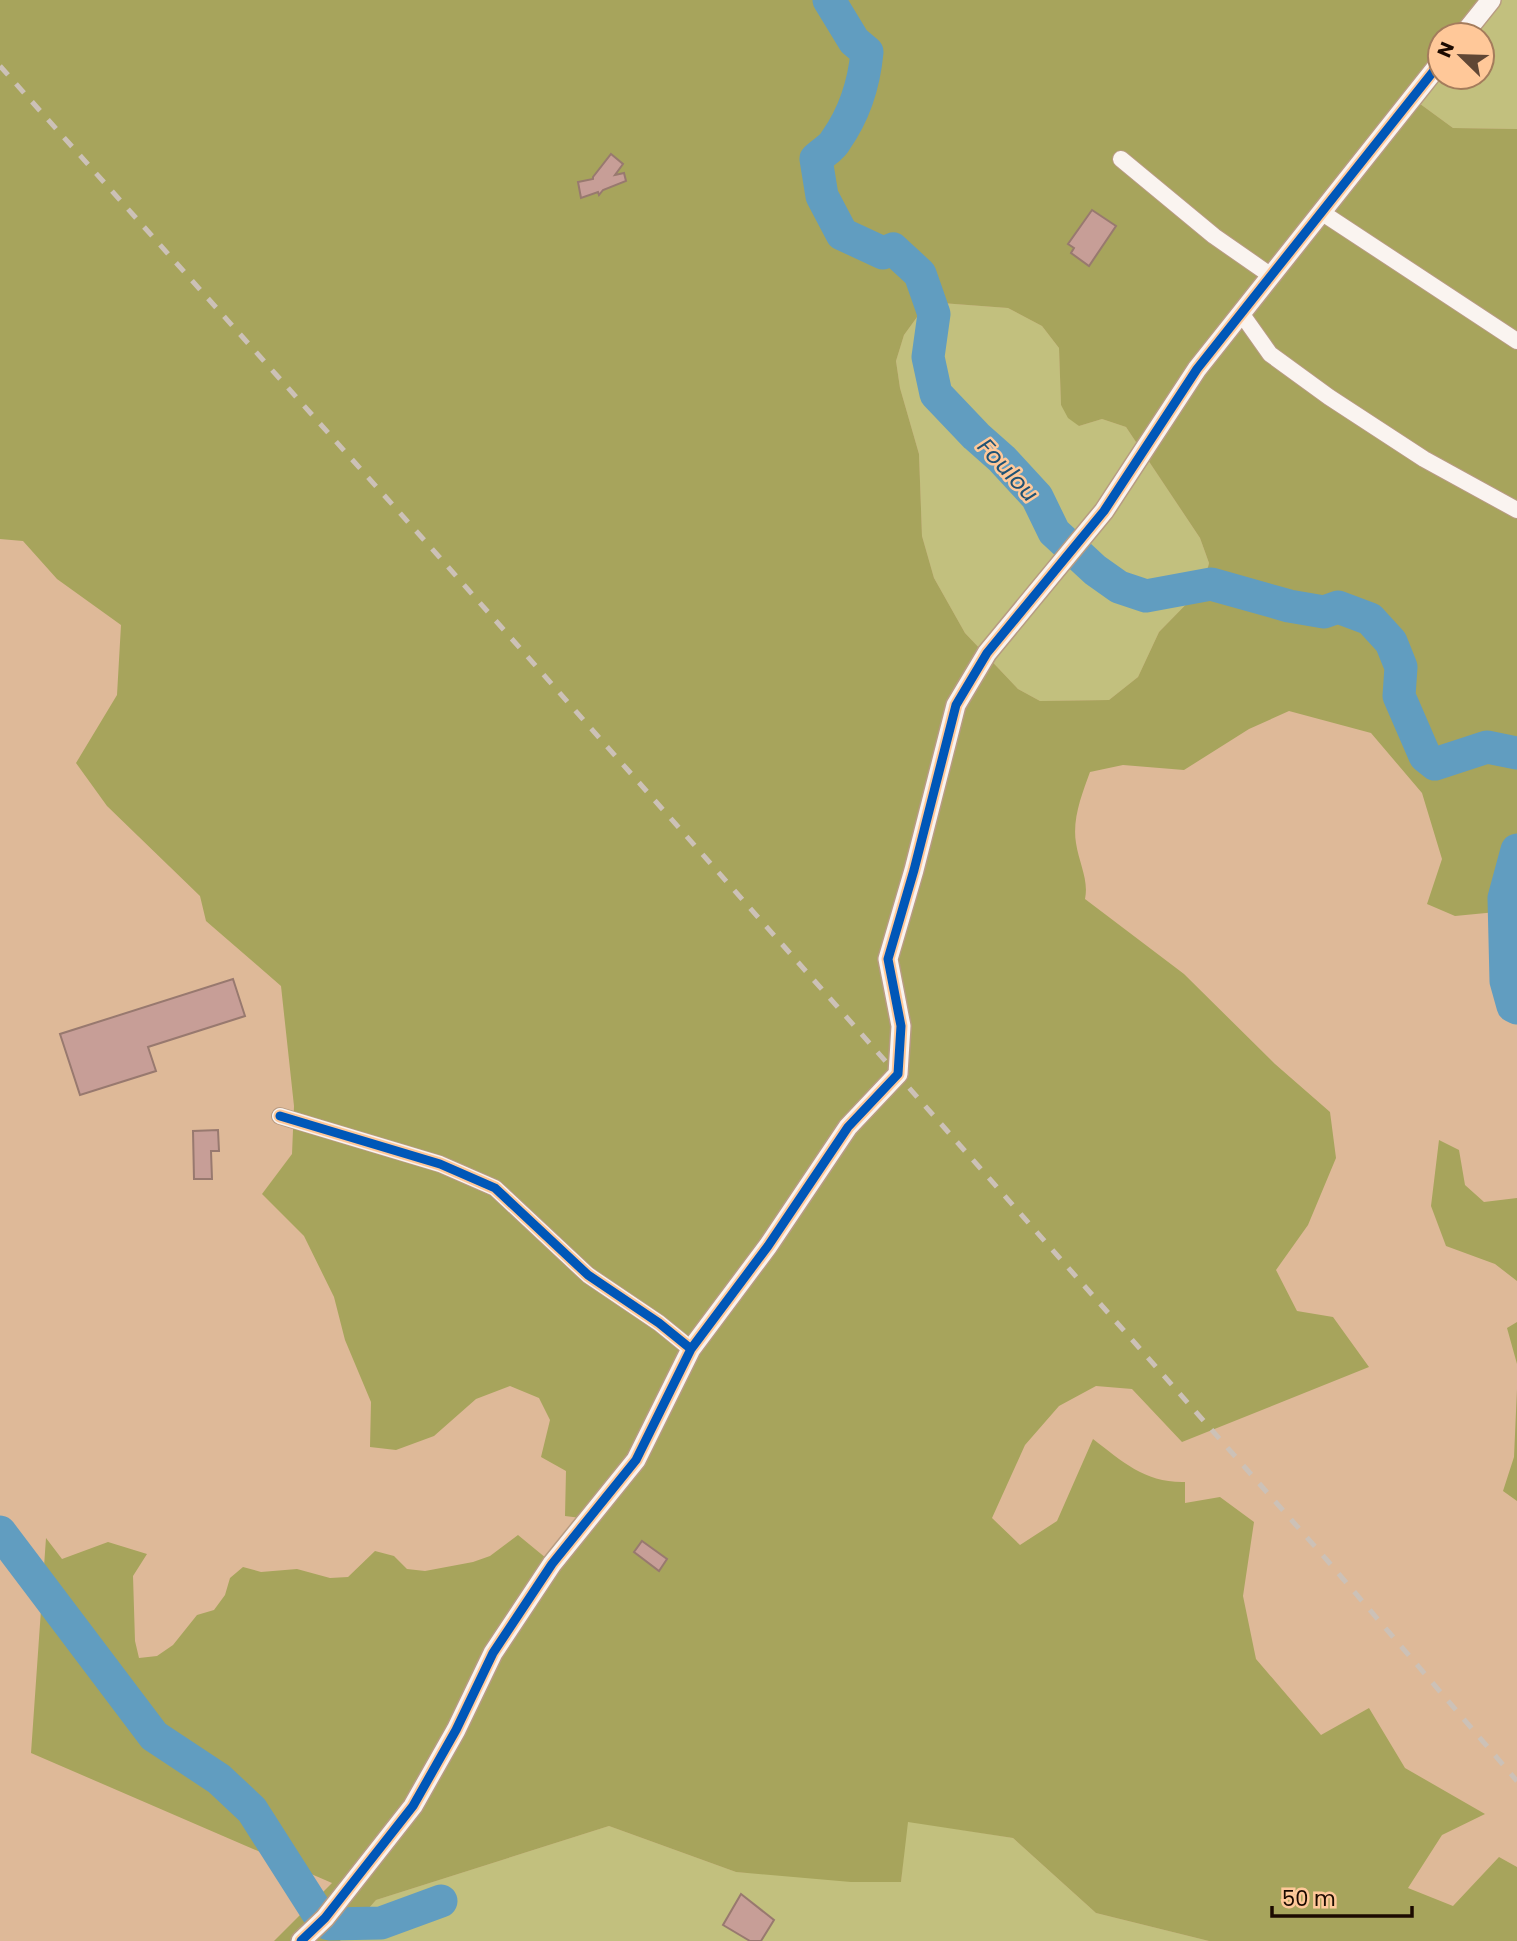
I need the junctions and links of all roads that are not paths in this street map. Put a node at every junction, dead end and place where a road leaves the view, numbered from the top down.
1 (1491, 0) edge
2 (1474, 21) edge
3 (1426, 81) edge
4 (1121, 159) dead end
5 (1321, 212) junction
6 (1270, 275) junction
7 (1241, 313) junction
8 (1517, 341) edge
9 (1517, 510) edge
10 (280, 1116) dead end
11 (691, 1349) junction
12 (301, 1941) edge

1 - 2 street
3 - 5 street
4 - 6 street
5 - 6 street
5 - 8 street
6 - 7 street
7 - 9 street
7 - 11 street
10 - 11 street
11 - 12 street

